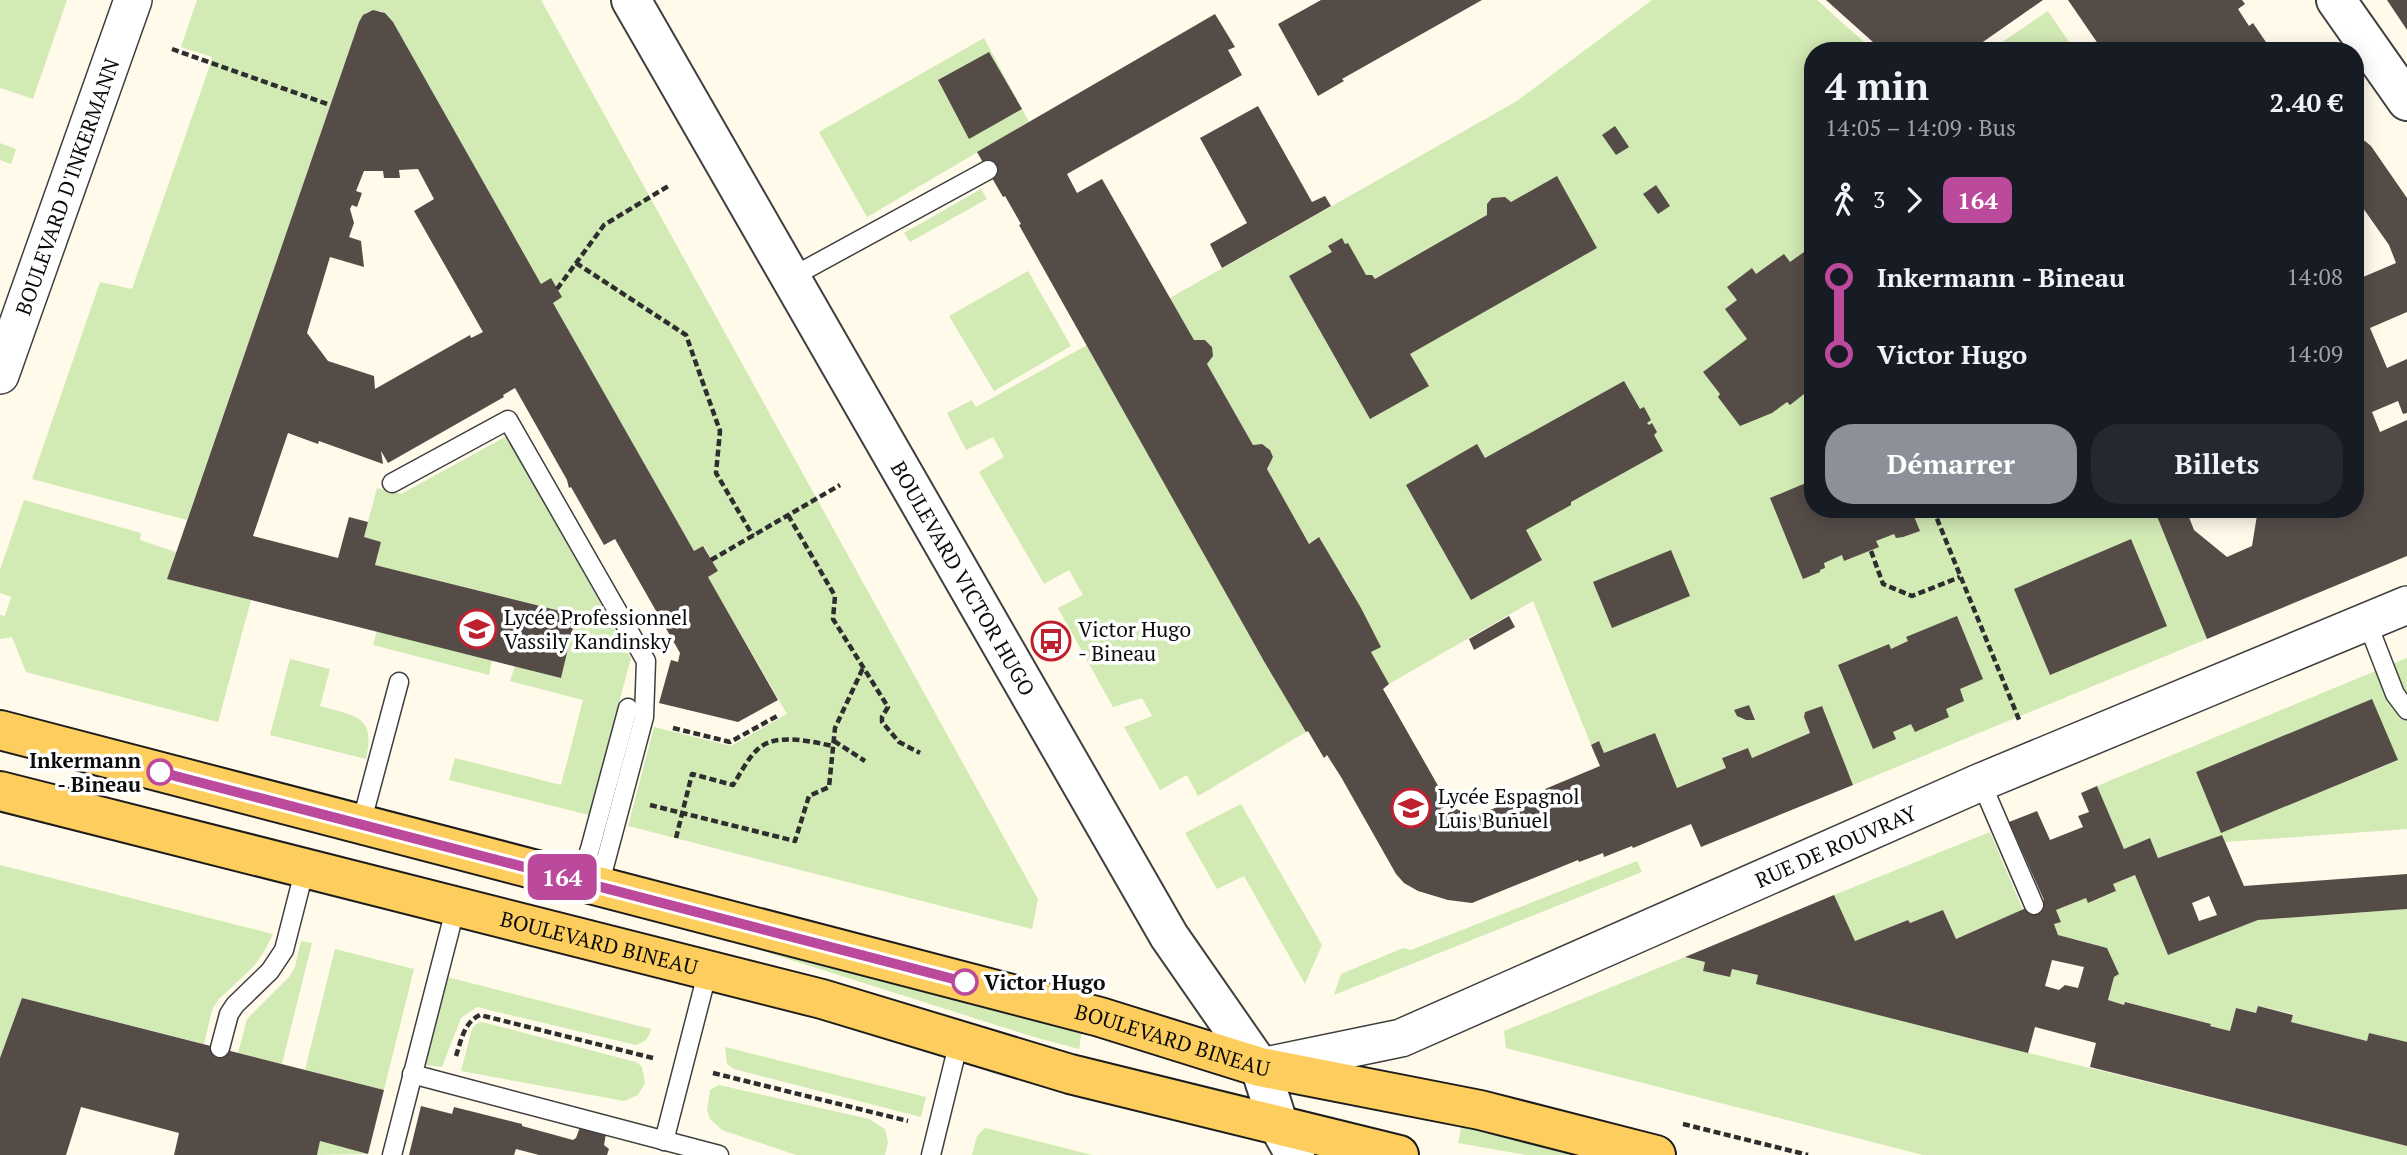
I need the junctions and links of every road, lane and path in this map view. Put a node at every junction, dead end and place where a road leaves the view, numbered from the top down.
1 (133, 0) edge
2 (631, 0) edge
3 (2336, 0) edge
4 (172, 50) dead end
5 (2407, 101) edge
6 (330, 105) dead end
7 (988, 170) dead end
8 (670, 185) dead end
9 (576, 264) junction
10 (790, 278) junction
11 (557, 289) dead end
12 (0, 375) edge
13 (393, 483) dead end
14 (840, 485) dead end
15 (788, 515) junction
16 (1937, 518) edge
17 (753, 536) junction
18 (1871, 551) dead end
19 (711, 560) dead end
20 (1961, 577) junction
21 (2407, 605) edge
22 (2367, 622) junction
23 (863, 667) junction
24 (398, 682) dead end
25 (628, 708) dead end
26 (2407, 710) edge
27 (779, 715) dead end
28 (643, 720) junction
29 (0, 730) edge
30 (833, 744) junction
31 (920, 753) dead end
32 (2036, 760) junction
33 (866, 761) dead end
34 (1981, 782) junction
35 (0, 791) edge
36 (642, 803) dead end
37 (682, 813) junction
38 (361, 824) junction
39 (676, 838) dead end
40 (305, 868) junction
41 (589, 884) junction
42 (2034, 905) dead end
43 (456, 906) junction
44 (708, 970) junction
45 (959, 1041) junction
46 (220, 1048) dead end
47 (1259, 1067) junction
48 (412, 1074) junction
49 (664, 1140) junction
50 (1287, 1140) edge
51 (391, 1155) edge
52 (719, 1155) edge
53 (931, 1155) edge
54 (1399, 1155) edge
55 (1656, 1155) edge

1 - 12 street, BOULEVARD D'INKERMANN
2 - 10 street, BOULEVARD VICTOR HUGO
3 - 5 street
4 - 6 path
7 - 10 lane
8 - 9 path
9 - 11 path
9 - 17 path
10 - 47 street, BOULEVARD VICTOR HUGO
13 - 28 lane
14 - 15 path
15 - 17 path
15 - 23 path
16 - 20 path
17 - 19 path
18 - 20 path
20 - 32 path
21 - 22 street, RUE DE ROUVRAY
22 - 26 lane
22 - 32 street, RUE DE ROUVRAY
23 - 30 path
23 - 31 path
24 - 38 lane
25 - 41 lane
27 - 28 path
28 - 41 lane
29 - 38 main road, BOULEVARD BINEAU
30 - 33 path
30 - 37 path
30 - 37 path
32 - 34 street, RUE DE ROUVRAY
34 - 42 lane
34 - 47 street, RUE DE ROUVRAY
35 - 40 main road, BOULEVARD BINEAU
36 - 37 path
37 - 39 path
38 - 41 main road, BOULEVARD BINEAU
40 - 43 main road, BOULEVARD BINEAU
40 - 46 lane
41 - 47 main road, BOULEVARD BINEAU
43 - 44 main road, BOULEVARD BINEAU
43 - 48 lane
44 - 45 main road, BOULEVARD BINEAU
44 - 49 lane
45 - 50 main road, BOULEVARD BINEAU
45 - 53 lane
47 - 50 street, BOULEVARD VICTOR HUGO
47 - 55 main road, BOULEVARD BINEAU
48 - 49 lane
48 - 51 lane
49 - 52 lane
50 - 54 main road, BOULEVARD BINEAU

